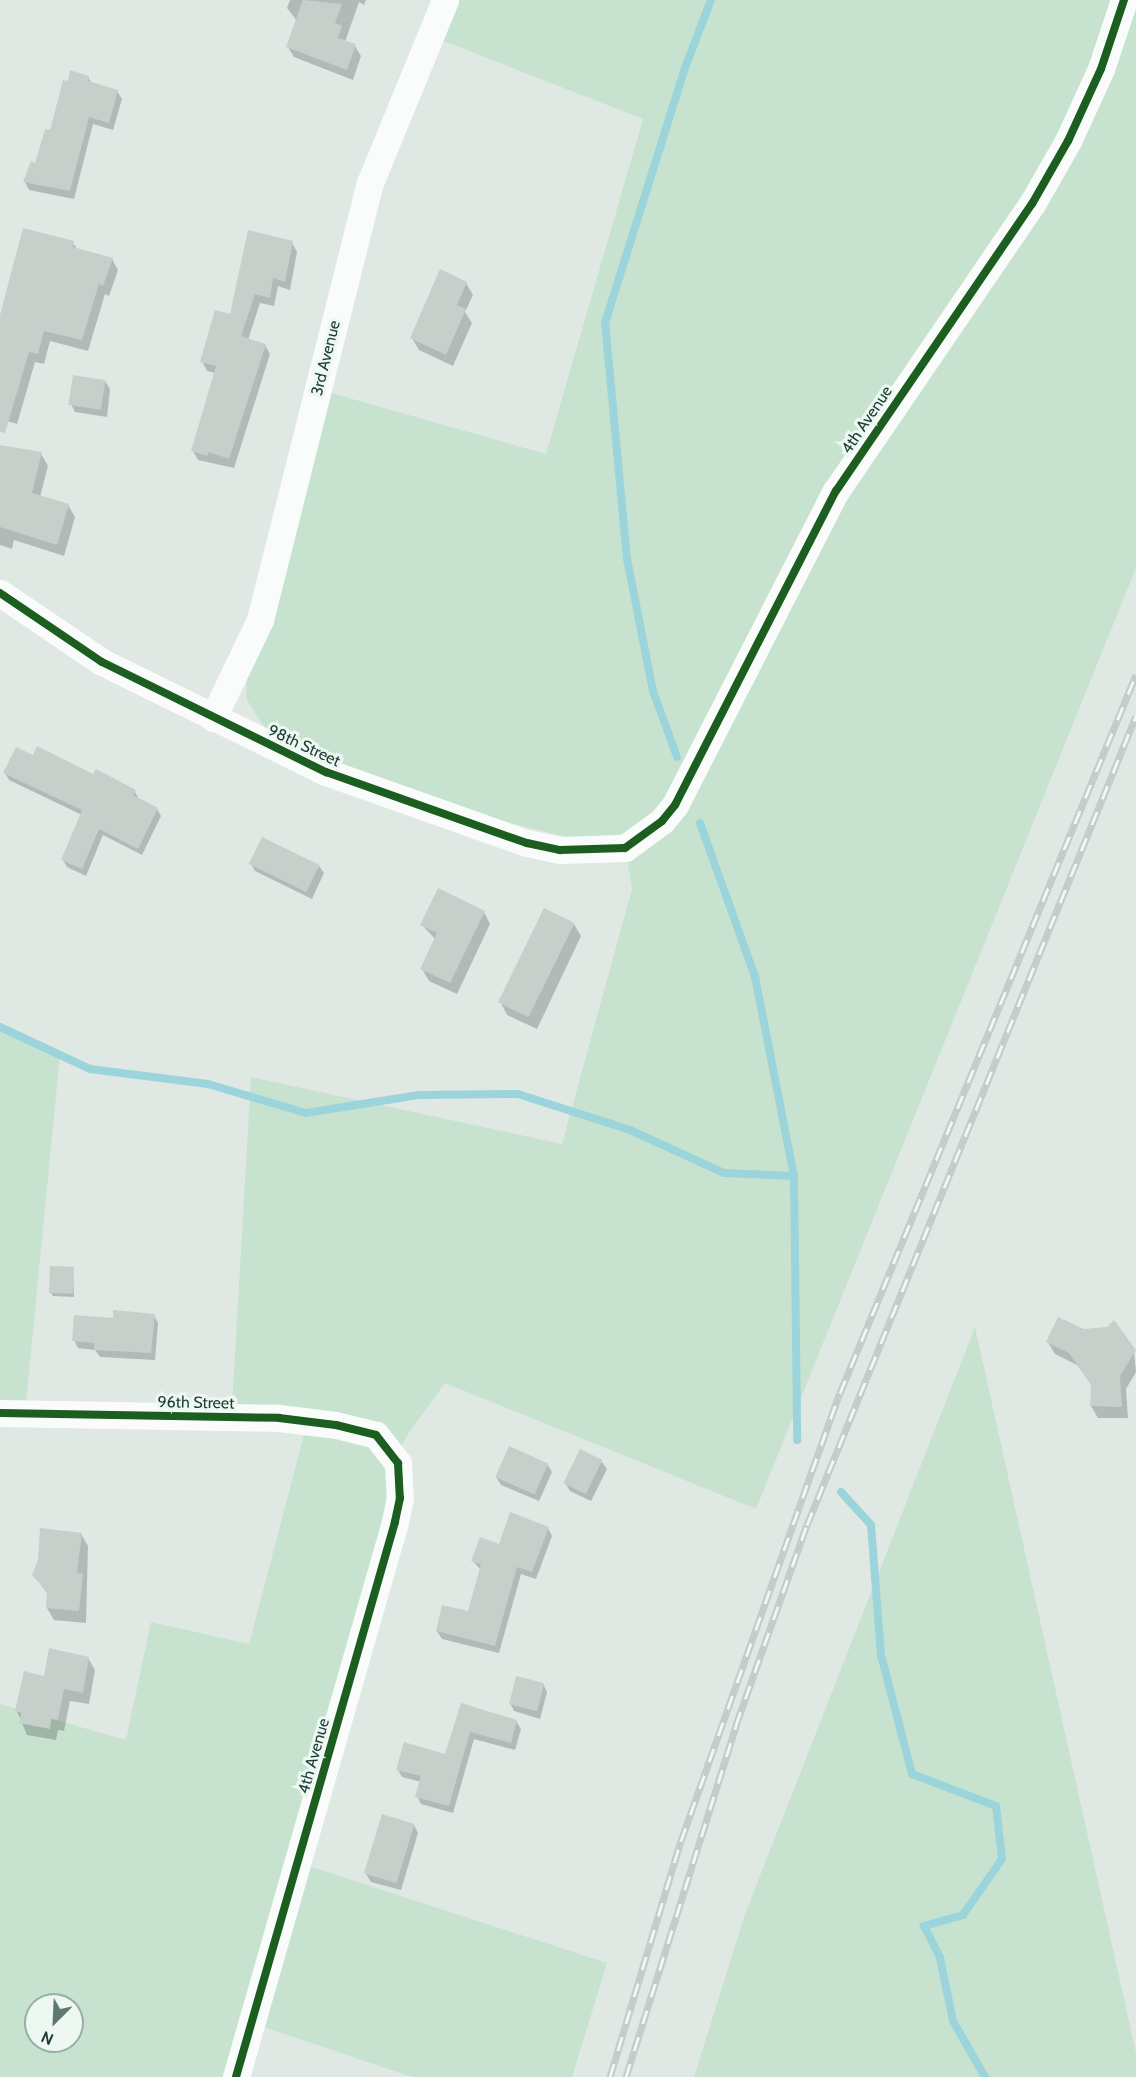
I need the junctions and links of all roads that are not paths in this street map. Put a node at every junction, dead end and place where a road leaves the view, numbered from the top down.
1 (445, 0) edge
2 (1124, 0) edge
3 (0, 593) edge
4 (213, 718) junction
5 (625, 848) joint
6 (0, 1413) edge
7 (386, 1443) joint
8 (236, 2077) edge

1 - 4 street, 3rd Avenue
2 - 5 street, 4th Avenue
3 - 4 street, 98th Street
4 - 5 street, 98th Street
6 - 7 street, 96th Street
7 - 8 street, 4th Avenue

